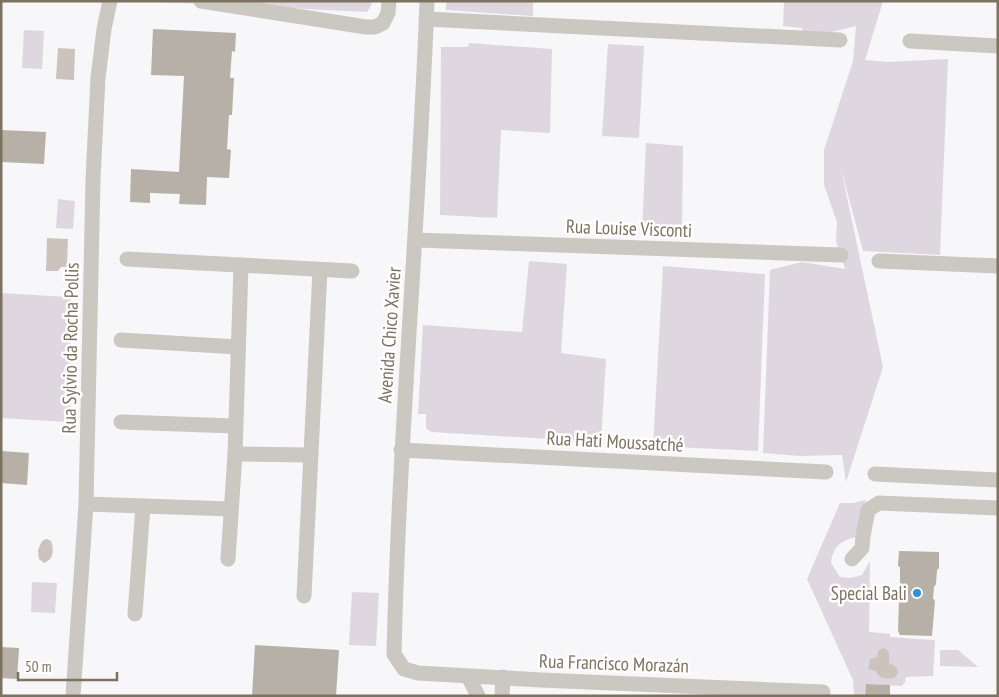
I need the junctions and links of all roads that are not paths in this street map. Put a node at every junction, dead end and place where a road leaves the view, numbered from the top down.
1 (110, 1) edge
2 (201, 1) edge
3 (389, 1) edge
4 (427, 1) edge
5 (426, 19) junction
6 (840, 40) dead end
7 (910, 41) dead end
8 (998, 46) edge
9 (416, 240) junction
10 (841, 255) dead end
11 (127, 259) dead end
12 (879, 261) dead end
13 (241, 264) junction
14 (998, 266) edge
15 (320, 270) junction
16 (352, 271) dead end
17 (121, 340) dead end
18 (238, 347) junction
19 (121, 422) dead end
20 (235, 426) junction
21 (401, 450) junction
22 (235, 454) junction
23 (310, 456) junction
24 (826, 472) dead end
25 (875, 474) dead end
26 (998, 480) edge
27 (86, 504) junction
28 (143, 506) junction
29 (998, 508) edge
30 (231, 509) junction
31 (228, 559) dead end
32 (852, 560) dead end
33 (304, 596) dead end
34 (136, 614) dead end
35 (404, 669) joint
36 (468, 676) junction
37 (503, 677) junction
38 (823, 692) dead end
39 (73, 696) edge
40 (478, 696) edge
41 (502, 696) edge

1 - 27 street, Rua Sylvio da Rocha Pollis
2 - 3 street
4 - 5 street, Avenida Chico Xavier
5 - 6 street
5 - 9 street, Avenida Chico Xavier
7 - 8 street
9 - 10 street, Rua Louise Visconti
9 - 21 street, Avenida Chico Xavier
11 - 13 street
12 - 14 street
13 - 15 street
13 - 18 street
15 - 16 street
15 - 23 street
17 - 18 street
18 - 20 street
19 - 20 street
20 - 22 street
21 - 24 street, Rua Hati Moussatché
21 - 35 street, Avenida Chico Xavier
22 - 23 street
22 - 30 street
23 - 33 street
25 - 26 street
27 - 28 street
27 - 39 street, Rua Sylvio da Rocha Pollis
28 - 30 street
28 - 34 street
29 - 32 street
30 - 31 street
35 - 36 street, Rua Francisco Morazán
36 - 37 street, Rua Francisco Morazán
36 - 40 street
37 - 38 street, Rua Francisco Morazán
37 - 41 street

